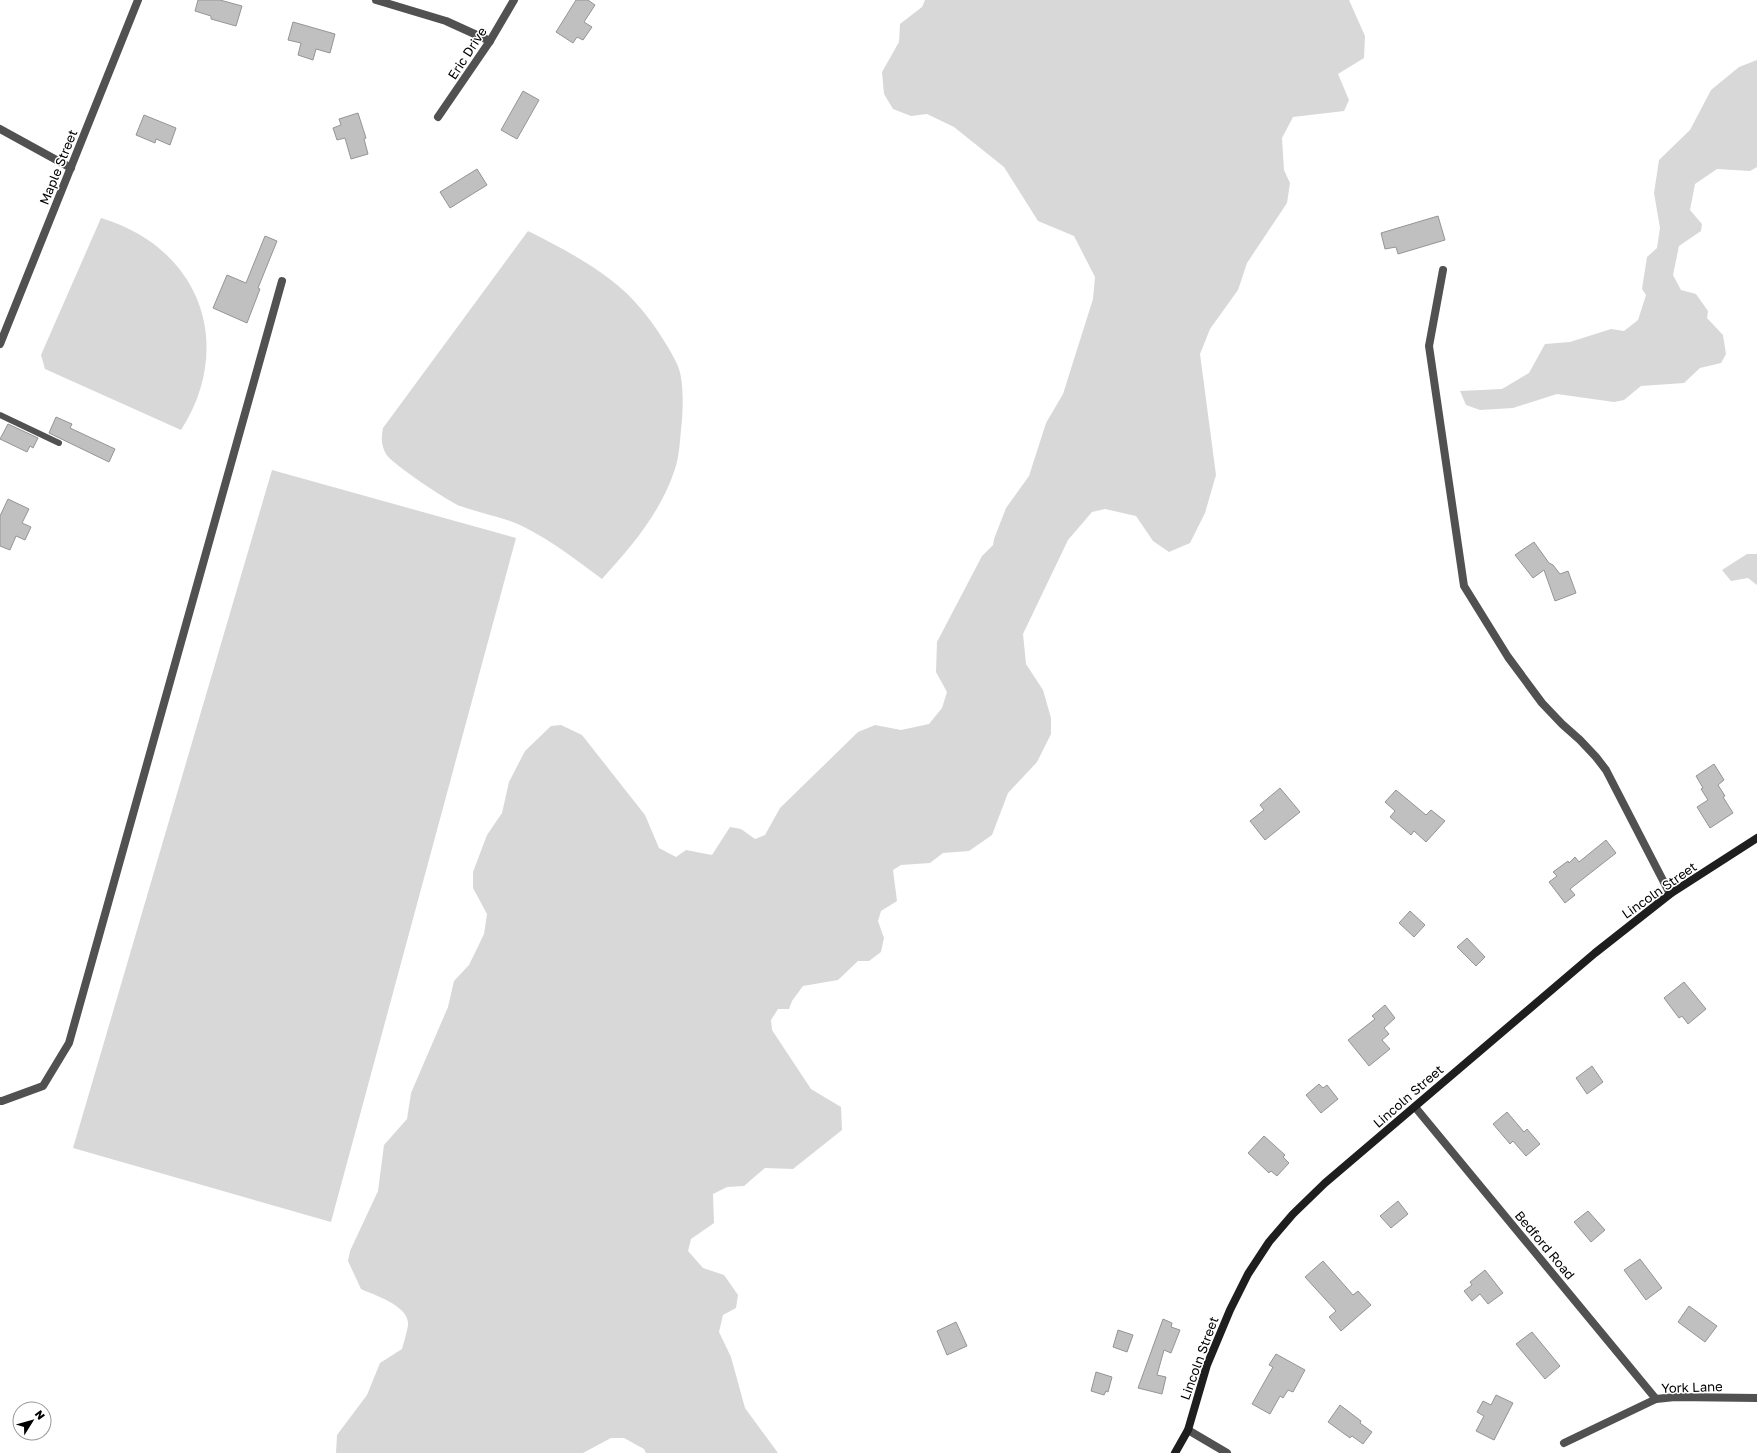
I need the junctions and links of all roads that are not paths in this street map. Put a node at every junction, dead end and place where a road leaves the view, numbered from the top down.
1 (138, 0) edge
2 (376, 0) edge
3 (514, 0) edge
4 (490, 40) junction
5 (438, 117) dead end
6 (0, 129) edge
7 (71, 168) junction
8 (1442, 270) dead end
9 (282, 281) dead end
10 (0, 344) edge
11 (0, 415) edge
12 (59, 443) dead end
13 (1757, 838) edge
14 (1670, 894) junction
15 (0, 1101) edge
16 (1415, 1107) junction
17 (1757, 1398) edge
18 (1656, 1400) junction
19 (1188, 1430) junction
20 (1564, 1443) dead end
21 (1175, 1453) edge
22 (1227, 1453) edge

1 - 7 street, Maple Street
2 - 4 street
3 - 4 street, Eric Drive
4 - 5 street, Eric Drive
6 - 7 street
7 - 10 street, Maple Street
8 - 14 street
9 - 15 street
11 - 12 lane
13 - 14 main road, Lincoln Street
14 - 16 main road, Lincoln Street
16 - 18 street, Bedford Road
16 - 19 main road, Lincoln Street
17 - 18 street, York Lane
18 - 20 street, York Lane
19 - 21 main road, Lincoln Street
19 - 22 street

